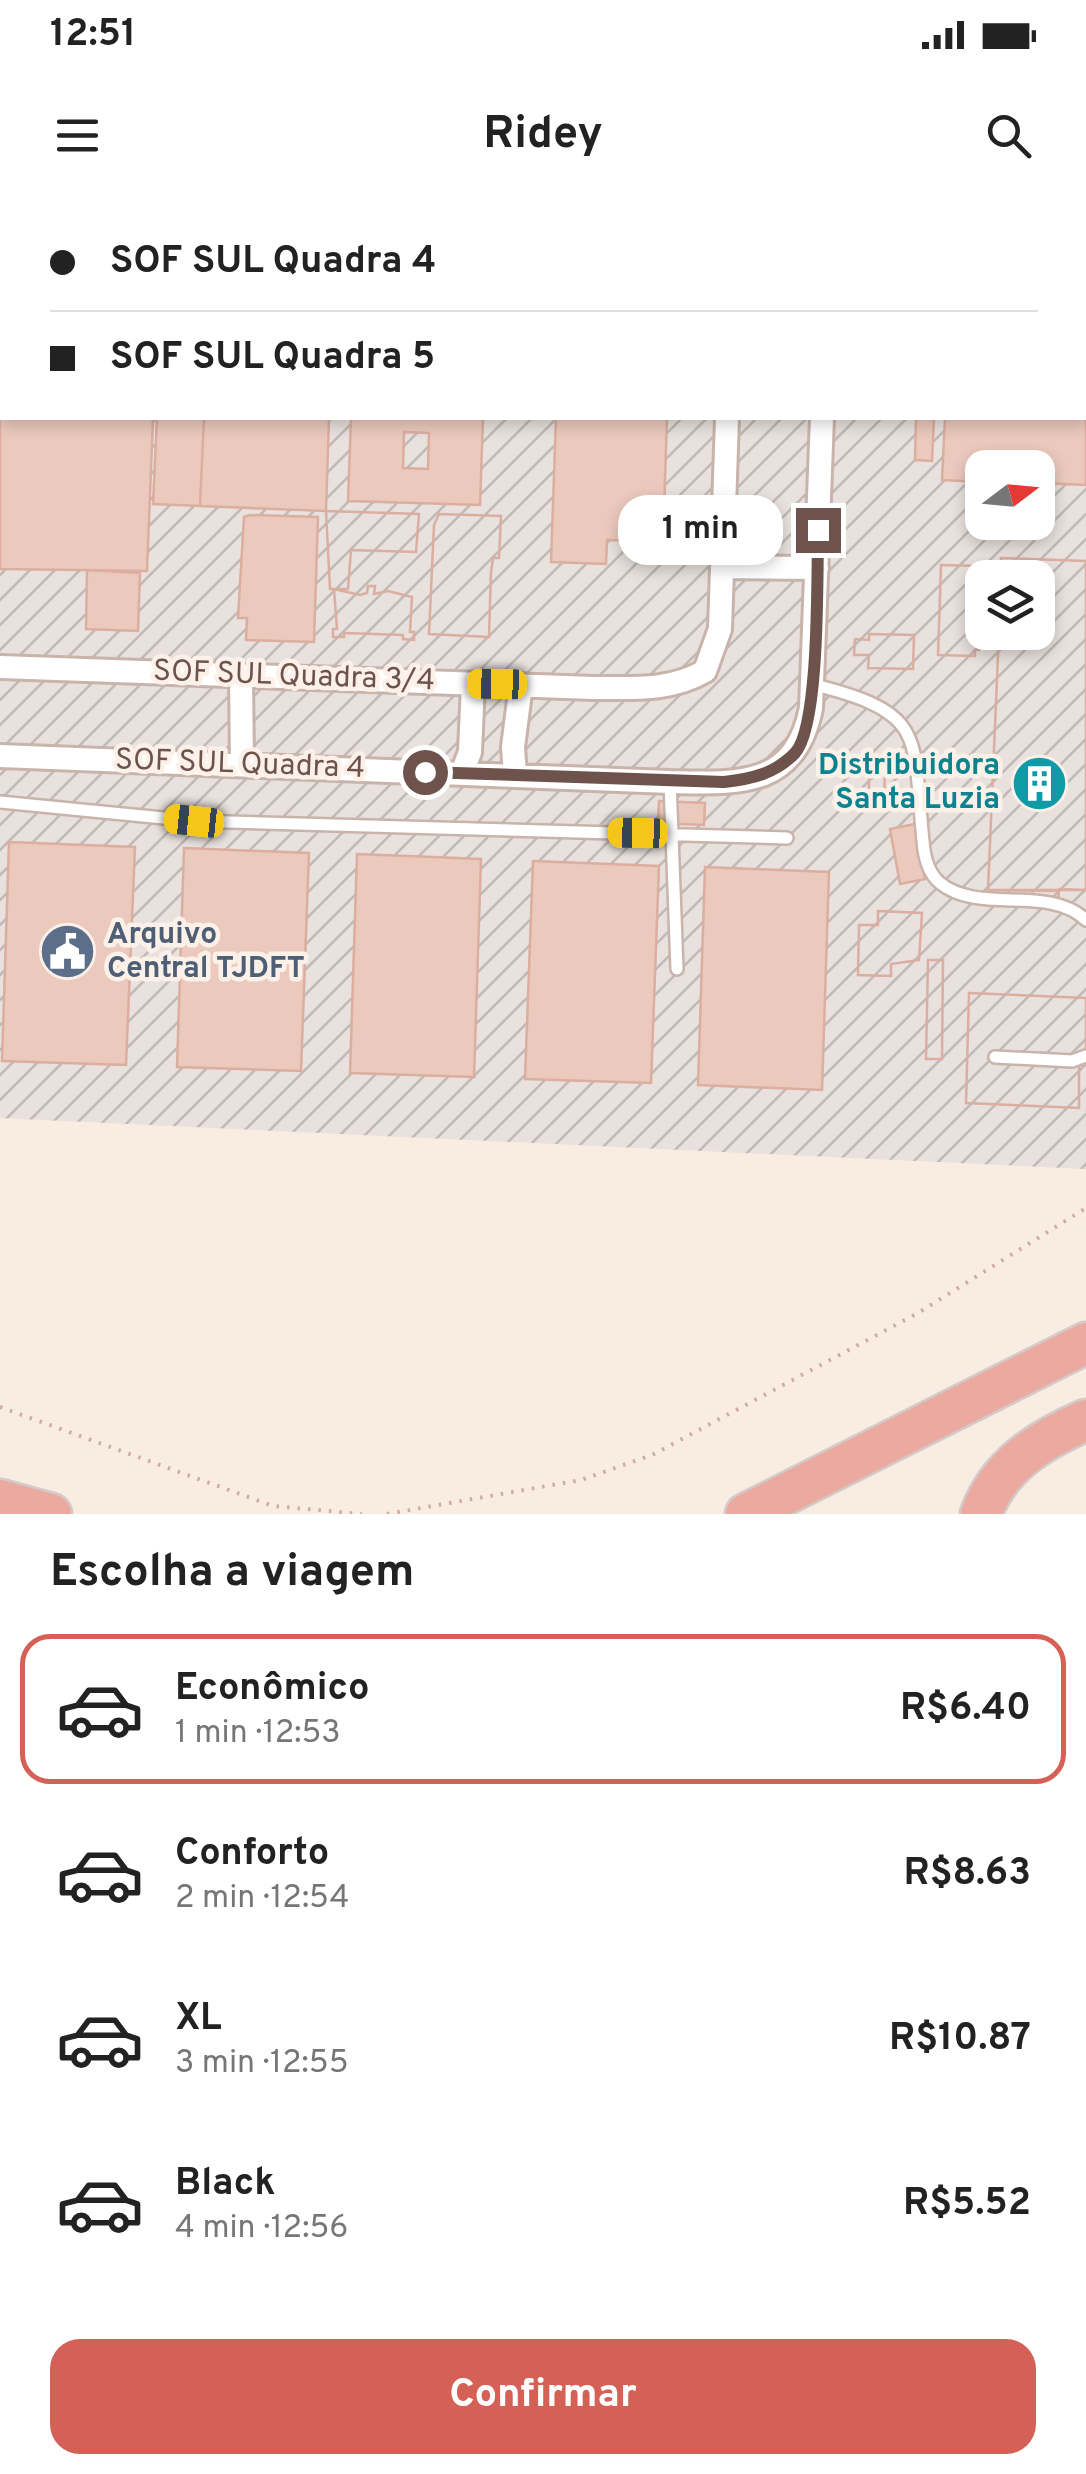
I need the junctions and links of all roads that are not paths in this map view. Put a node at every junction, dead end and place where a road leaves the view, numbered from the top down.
1 (727, 420) edge
2 (822, 420) edge
3 (723, 567) junction
4 (817, 568) junction
5 (0, 667) edge
6 (240, 675) junction
7 (473, 684) junction
8 (521, 684) junction
9 (811, 684) junction
10 (0, 756) edge
11 (242, 765) junction
12 (462, 773) junction
13 (515, 776) junction
14 (670, 782) junction
15 (0, 802) edge
16 (673, 834) junction
17 (787, 838) dead end
18 (1086, 920) edge
19 (677, 970) dead end
20 (1086, 1056) edge
21 (995, 1058) dead end
22 (1086, 1343) edge
23 (1086, 1420) edge
24 (0, 1500) edge
25 (51, 1514) edge
26 (746, 1514) edge
27 (981, 1514) edge

1 - 3 street
2 - 4 street
3 - 4 street
3 - 8 street, SOF SUL Quadra 3/4
4 - 9 street
5 - 6 street, SOF SUL Quadra 3/4
6 - 7 street, SOF SUL Quadra 3/4
6 - 11 street
7 - 8 street, SOF SUL Quadra 3/4
7 - 12 street
8 - 13 street
9 - 14 street, SOF SUL Quadra 4
9 - 18 lane
10 - 11 street, SOF SUL Quadra 4
11 - 12 street, SOF SUL Quadra 4
12 - 13 street, SOF SUL Quadra 4
13 - 14 street, SOF SUL Quadra 4
14 - 16 lane
15 - 16 lane
16 - 17 lane
16 - 19 lane
20 - 21 lane
22 - 26 highway
23 - 27 highway
24 - 25 highway

